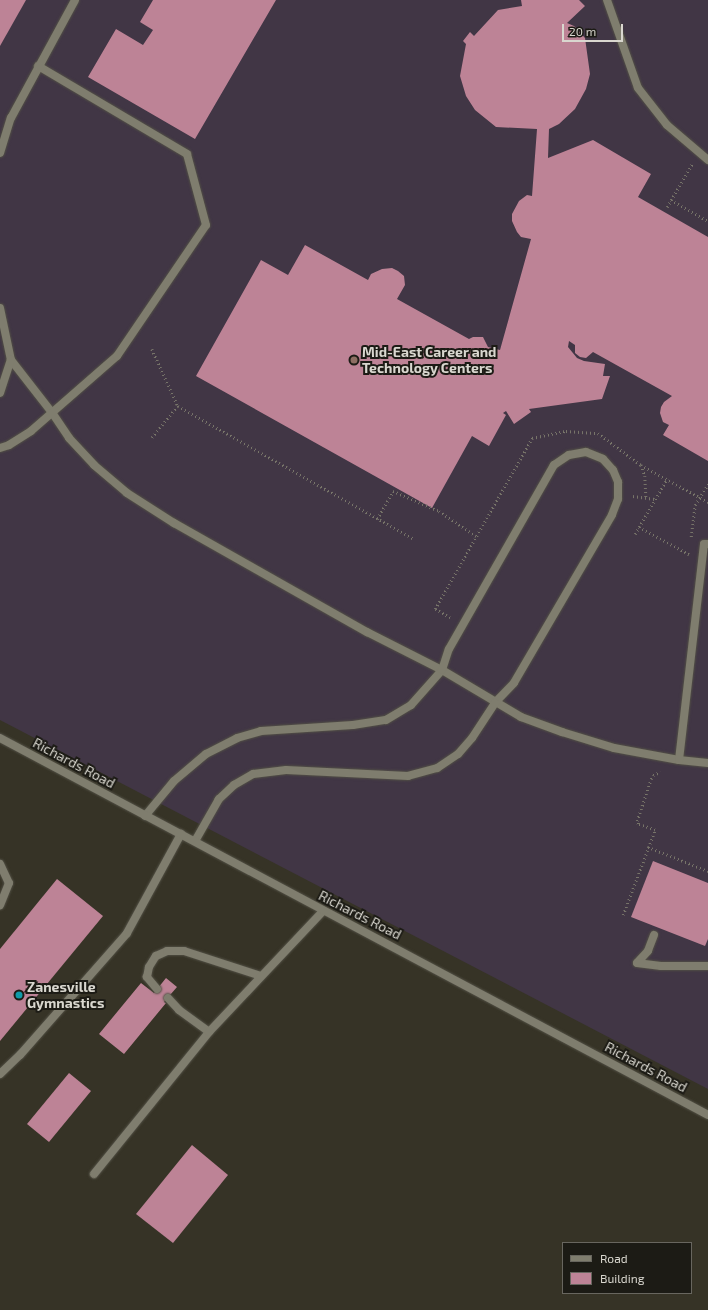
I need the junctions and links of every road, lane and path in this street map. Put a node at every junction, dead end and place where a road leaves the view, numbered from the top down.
1 (75, 0) edge
2 (607, 0) edge
3 (38, 66) junction
4 (0, 153) edge
5 (708, 160) edge
6 (692, 164) dead end
7 (672, 200) junction
8 (667, 207) dead end
9 (708, 220) edge
10 (0, 308) edge
11 (152, 348) dead end
12 (11, 360) junction
13 (0, 393) edge
14 (178, 406) junction
15 (53, 414) junction
16 (152, 438) dead end
17 (0, 448) edge
18 (641, 464) dead end
19 (667, 479) junction
20 (633, 496) dead end
21 (655, 499) junction
22 (708, 502) edge
23 (377, 519) junction
24 (639, 526) junction
25 (635, 534) dead end
26 (476, 536) dead end
27 (414, 539) dead end
28 (708, 544) edge
29 (689, 554) dead end
30 (442, 670) junction
31 (495, 703) junction
32 (0, 738) edge
33 (678, 760) junction
34 (708, 763) edge
35 (665, 771) dead end
36 (145, 816) junction
37 (181, 834) junction
38 (195, 841) junction
39 (648, 847) junction
40 (0, 864) edge
41 (708, 871) edge
42 (0, 905) edge
43 (323, 911) junction
44 (623, 915) dead end
45 (654, 935) dead end
46 (708, 966) edge
47 (261, 976) junction
48 (157, 989) dead end
49 (168, 998) dead end
50 (209, 1032) junction
51 (0, 1074) edge
52 (708, 1115) edge
53 (94, 1174) dead end

1 - 3 street
2 - 5 street
3 - 4 street
3 - 15 street
6 - 7 path
7 - 8 path
7 - 9 path
10 - 12 street
11 - 14 path
12 - 13 street
12 - 15 street
14 - 16 path
14 - 23 path
15 - 17 street
15 - 30 street
18 - 19 path
19 - 21 path
19 - 22 path
20 - 21 path
21 - 24 path
23 - 26 path
23 - 27 path
24 - 25 path
24 - 29 path
28 - 33 street
30 - 31 street
30 - 31 street
30 - 36 street
31 - 33 street
31 - 38 street
32 - 36 street, Richards Road
33 - 34 street
35 - 39 path
36 - 37 street, Richards Road
37 - 38 street, Richards Road
37 - 51 street
38 - 43 street, Richards Road
39 - 41 path
39 - 44 path
40 - 42 street
43 - 47 street
43 - 52 street, Richards Road
45 - 46 street
47 - 48 street
47 - 50 street
49 - 50 street
50 - 53 street

